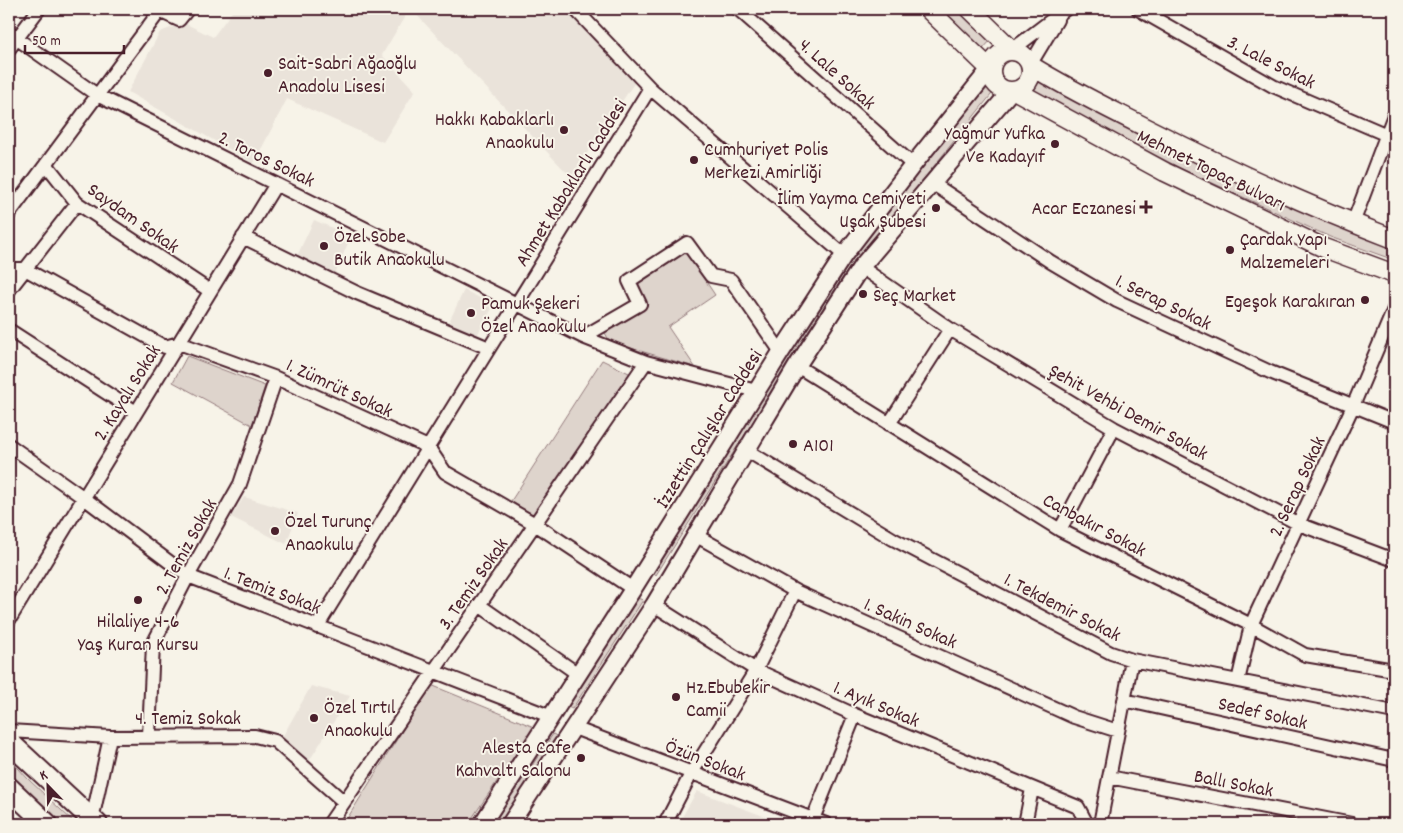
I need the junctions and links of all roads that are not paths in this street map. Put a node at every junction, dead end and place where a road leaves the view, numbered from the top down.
1 (39, 9) edge
2 (188, 9) edge
3 (575, 9) edge
4 (738, 9) edge
5 (928, 9) edge
6 (970, 9) edge
7 (1138, 9) edge
8 (157, 10) edge
9 (1063, 11) edge
10 (13, 36) edge
11 (9, 49) edge
12 (1012, 50) junction
13 (1030, 65) junction
14 (990, 69) junction
15 (650, 88) junction
16 (1013, 91) junction
17 (97, 95) junction
18 (1394, 115) edge
19 (1390, 137) edge
20 (46, 164) junction
21 (912, 165) junction
22 (932, 183) junction
23 (276, 184) junction
24 (77, 203) junction
25 (9, 214) edge
26 (1353, 223) junction
27 (243, 237) junction
28 (1394, 239) edge
29 (844, 255) junction
30 (861, 267) junction
31 (9, 269) edge
32 (25, 269) junction
33 (1394, 274) edge
34 (9, 290) edge
35 (210, 291) junction
36 (517, 303) junction
37 (1394, 309) edge
38 (950, 329) junction
39 (9, 330) edge
40 (583, 337) junction
41 (179, 343) junction
42 (489, 348) junction
43 (781, 352) junction
44 (646, 362) junction
45 (797, 366) junction
46 (276, 378) junction
47 (756, 391) junction
48 (1354, 406) junction
49 (136, 412) junction
50 (1394, 422) edge
51 (889, 424) junction
52 (1114, 428) junction
53 (9, 445) edge
54 (428, 447) junction
55 (746, 450) junction
56 (84, 498) junction
57 (535, 524) junction
58 (1299, 524) junction
59 (1060, 530) junction
60 (695, 535) junction
61 (1394, 560) edge
62 (188, 576) junction
63 (632, 589) junction
64 (795, 590) junction
65 (480, 605) junction
66 (654, 605) junction
67 (9, 620) edge
68 (1251, 625) junction
69 (317, 626) junction
70 (1132, 660) junction
71 (756, 670) junction
72 (1394, 670) edge
73 (433, 672) junction
74 (578, 674) junction
75 (1238, 681) junction
76 (1124, 700) junction
77 (1394, 712) edge
78 (855, 715) junction
79 (552, 717) junction
80 (574, 728) junction
81 (9, 731) edge
82 (1118, 732) junction
83 (149, 736) junction
84 (110, 737) junction
85 (9, 742) edge
86 (1394, 760) edge
87 (691, 774) junction
88 (1109, 777) junction
89 (9, 788) edge
90 (1032, 789) junction
91 (344, 802) junction
92 (94, 822) edge
93 (812, 822) edge
94 (46, 824) edge
95 (329, 824) edge
96 (482, 824) edge
97 (510, 824) edge
98 (665, 824) edge
99 (826, 824) edge
100 (1025, 824) edge
101 (1087, 824) edge
102 (1100, 824) edge
103 (1352, 824) edge

1 - 10 street
2 - 8 street
3 - 15 street
4 - 21 street, 4. Lale Sokak
5 - 14 main road
6 - 12 main road
7 - 19 street, 3. Lale Sokak
8 - 17 street
9 - 12 street
9 - 13 street
10 - 11 street
10 - 17 street, 2. Toros Sokak
12 - 13 main road
12 - 14 main road
13 - 16 main road
13 - 26 main road, Mehmet Topaç Bulvarı
14 - 16 main road
14 - 21 street, İzzettin Çalışlar Caddesi
15 - 29 street
15 - 36 street, Ahmet Kabaklarlı Caddesi
16 - 22 street
16 - 33 main road, Mehmet Topaç Bulvarı
17 - 20 street
17 - 23 street, 2. Toros Sokak
18 - 19 street
19 - 26 street
20 - 24 street, Saydam Sokak
20 - 25 street
21 - 29 street, İzzettin Çalışlar Caddesi
22 - 30 street
22 - 48 street, 1. Serap Sokak
23 - 27 street, 2. Kayalı Sokak
23 - 36 street, 2. Toros Sokak
24 - 32 street
24 - 35 street, Saydam Sokak
26 - 28 main road, Mehmet Topaç Bulvarı
27 - 35 street, 2. Kayalı Sokak
27 - 42 street
29 - 30 street
29 - 43 street, İzzettin Çalışlar Caddesi
30 - 38 street, Şehit Vehbi Demir Sokak
30 - 45 street
31 - 32 street, 1. Zümrüt Sokak
32 - 34 street
32 - 41 street, 1. Zümrüt Sokak
35 - 41 street, 2. Kayalı Sokak
36 - 40 street, 2. Toros Sokak
36 - 42 street, Ahmet Kabaklarlı Caddesi
37 - 48 street, 2. Serap Sokak
38 - 51 street
38 - 52 street, Şehit Vehbi Demir Sokak
39 - 49 street
40 - 43 street
40 - 44 street, 2. Toros Sokak
41 - 46 street, 1. Zümrüt Sokak
41 - 49 street, 2. Kayalı Sokak
42 - 54 street, Ahmet Kabaklarlı Caddesi
43 - 47 street, İzzettin Çalışlar Caddesi
44 - 47 street, 2. Toros Sokak
44 - 57 street, 3. Temiz Sokak
45 - 51 street, Canbakır Sokak
45 - 55 street
46 - 54 street, 1. Zümrüt Sokak
46 - 62 street, 2. Temiz Sokak
47 - 63 street, İzzettin Çalışlar Caddesi
48 - 50 street, 1. Serap Sokak
48 - 58 street, 2. Serap Sokak
49 - 56 street, 2. Kayalı Sokak
51 - 59 street, Canbakır Sokak
52 - 58 street, Şehit Vehbi Demir Sokak
52 - 59 street
53 - 56 street, 1. Temiz Sokak
54 - 57 street
54 - 69 street, Ahmet Kabaklarlı Caddesi
55 - 60 street
55 - 70 street, 1. Tekdemir Sokak
56 - 62 street, 1. Temiz Sokak
56 - 67 street, 2. Kayalı Sokak
57 - 63 street
57 - 65 street, 3. Temiz Sokak
58 - 61 street, Şehit Vehbi Demir Sokak
58 - 68 street, 2. Serap Sokak
59 - 68 street, Canbakır Sokak
60 - 64 street, 1. Sakin Sokak
60 - 66 street
62 - 69 street, 1. Temiz Sokak
62 - 83 street, 2. Temiz Sokak
63 - 66 street
63 - 74 street, İzzettin Çalışlar Caddesi
64 - 71 street
64 - 82 street, 1. Sakin Sokak
65 - 73 street, 3. Temiz Sokak
65 - 74 street
66 - 71 street, 1. Ayık Sokak
66 - 80 street
68 - 72 street, Canbakır Sokak
68 - 75 street, 2. Serap Sokak
69 - 73 street, 1. Temiz Sokak
70 - 75 street, 1. Tekdemir Sokak
70 - 76 street
71 - 78 street, 1. Ayık Sokak
71 - 87 street
73 - 79 street, 1. Temiz Sokak
73 - 91 street, 3. Temiz Sokak
74 - 79 street, İzzettin Çalışlar Caddesi
75 - 77 street, 1. Tekdemir Sokak
76 - 82 street
76 - 86 street, Sedef Sokak
78 - 90 street, 1. Ayık Sokak
78 - 93 street
79 - 80 street
79 - 96 street, İzzettin Çalışlar Caddesi
80 - 87 street, Özün Sokak
80 - 97 street
81 - 84 street, 4. Temiz Sokak
82 - 88 street
83 - 84 street, 4. Temiz Sokak
83 - 91 street, 4. Temiz Sokak
84 - 92 street
85 - 92 main road
87 - 93 street, Özün Sokak
87 - 98 street
88 - 102 street
88 - 103 street, Ballı Sokak
89 - 94 main road
90 - 100 street
90 - 101 street, 1. Ayık Sokak
91 - 95 street, 3. Temiz Sokak
93 - 99 street, Özün Sokak

